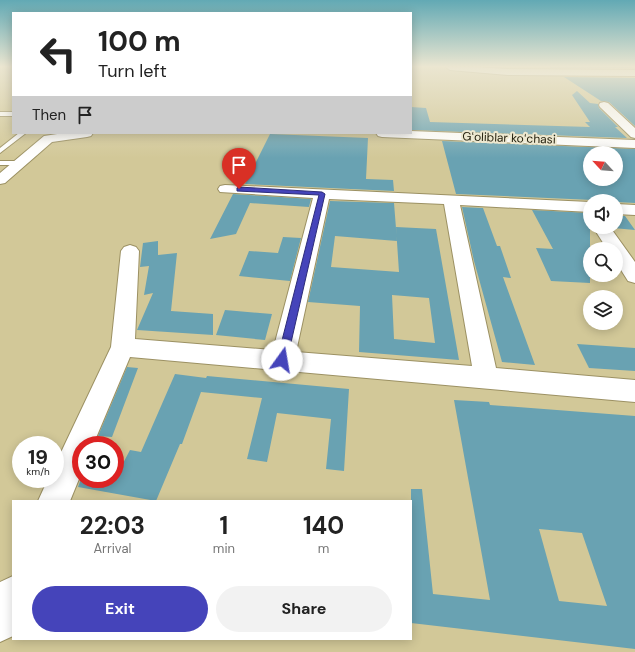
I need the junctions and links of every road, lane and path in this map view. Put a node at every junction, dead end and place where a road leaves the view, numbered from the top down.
1 (604, 105) dead end
2 (0, 114) edge
3 (12, 114) edge
4 (22, 134) edge
5 (75, 134) edge
6 (405, 134) edge
7 (635, 134) edge
8 (51, 136) edge
9 (635, 144) edge
10 (0, 151) edge
11 (0, 163) edge
12 (20, 163) junction
13 (0, 180) edge
14 (225, 189) dead end
15 (322, 194) junction
16 (451, 200) junction
17 (583, 208) edge
18 (623, 209) edge
19 (635, 210) edge
20 (606, 234) edge
21 (130, 251) dead end
22 (635, 276) edge
23 (123, 347) junction
24 (282, 360) junction
25 (486, 378) junction
26 (635, 391) edge
27 (54, 500) edge
28 (12, 596) edge
29 (0, 623) edge

1 - 7 street
2 - 3 lane
4 - 10 lane
5 - 8 street
6 - 9 street, Gʻoliblar koʻchasi
8 - 12 street
11 - 12 lane
12 - 13 street
14 - 15 street
15 - 16 street
15 - 24 street
16 - 17 street
16 - 25 street
18 - 19 street
20 - 22 street
21 - 23 street
23 - 24 street
23 - 27 street
24 - 25 street
25 - 26 street
28 - 29 street

